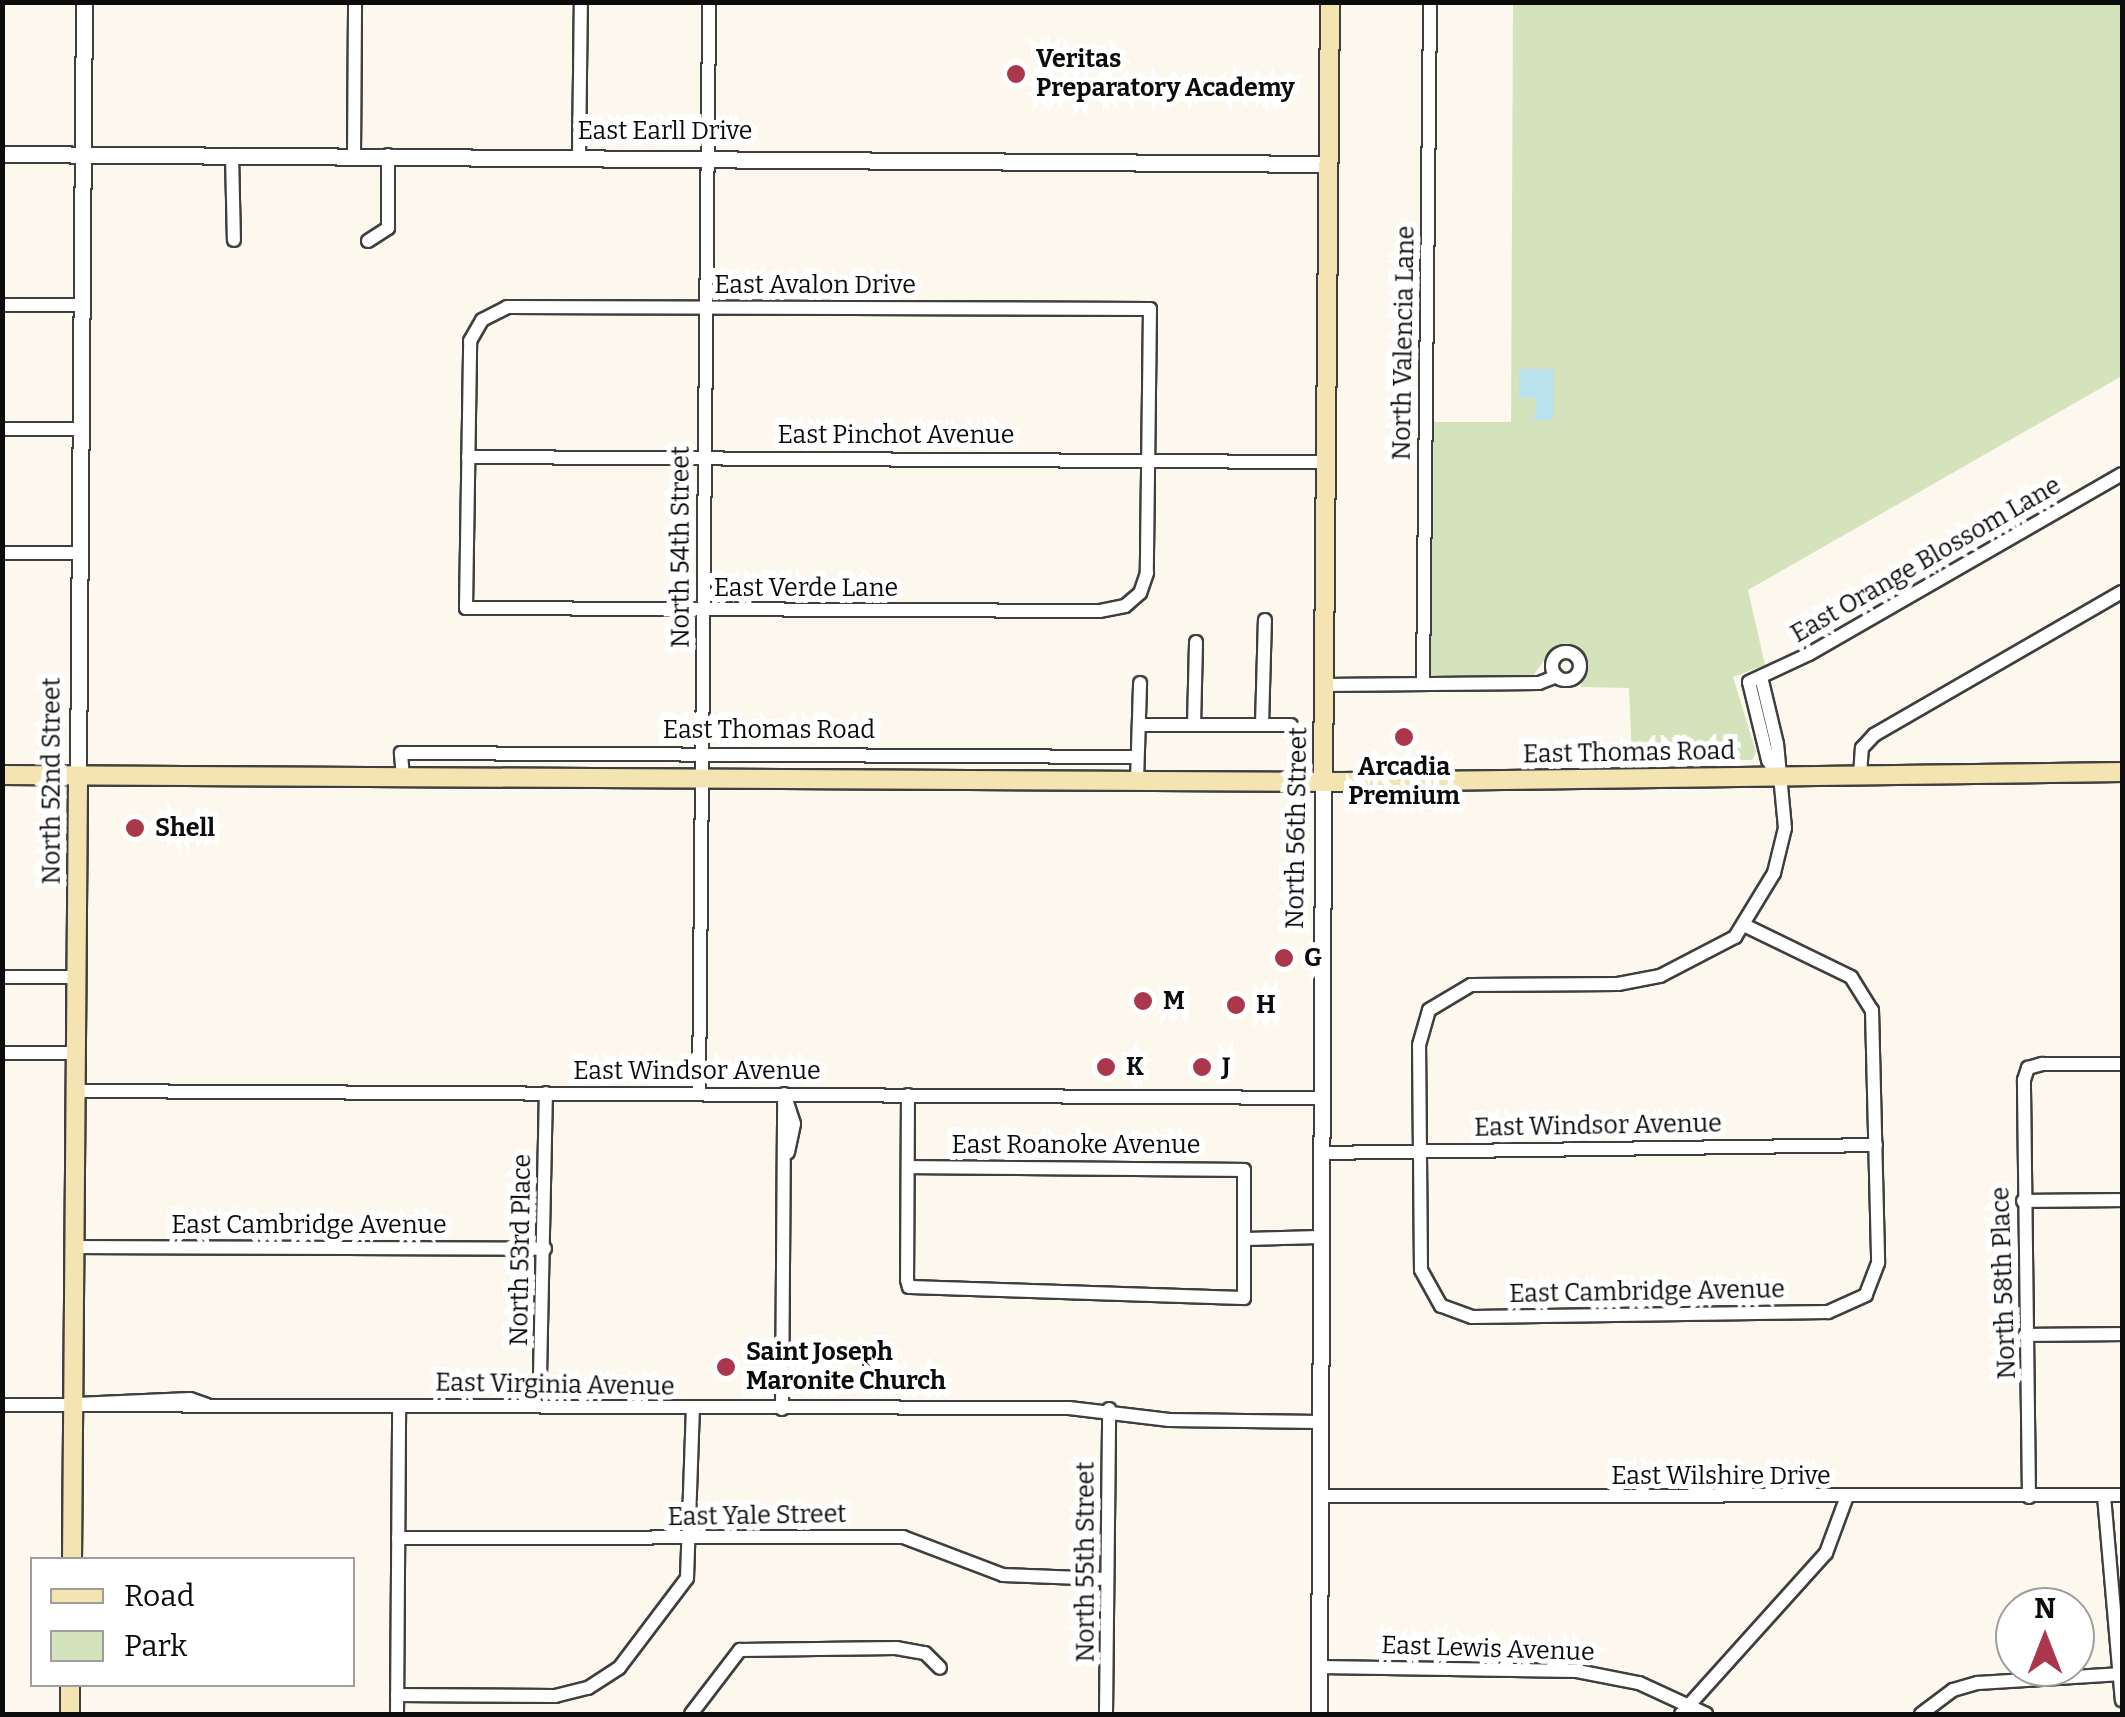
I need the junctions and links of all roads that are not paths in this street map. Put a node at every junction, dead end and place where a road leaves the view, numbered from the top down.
1 (84, 2) edge
2 (355, 2) edge
3 (580, 2) edge
4 (710, 2) edge
5 (1330, 2) edge
6 (1430, 2) edge
7 (2, 154) edge
8 (83, 154) junction
9 (232, 155) junction
10 (354, 155) junction
11 (388, 155) junction
12 (579, 156) junction
13 (705, 156) junction
14 (1328, 164) junction
15 (234, 240) dead end
16 (368, 241) dead end
17 (2, 305) edge
18 (81, 305) junction
19 (704, 307) junction
20 (2, 429) edge
21 (80, 429) junction
22 (468, 457) junction
23 (704, 457) junction
24 (1148, 459) junction
25 (1323, 462) junction
26 (2122, 474) edge
27 (2, 552) edge
28 (78, 553) junction
29 (2122, 592) edge
30 (702, 610) junction
31 (1265, 620) dead end
32 (1196, 642) dead end
33 (1557, 676) dead end
34 (1140, 683) dead end
35 (1422, 684) junction
36 (1323, 685) junction
37 (1140, 725) junction
38 (1194, 725) junction
39 (1262, 725) junction
40 (1291, 725) dead end
41 (702, 754) junction
42 (1136, 757) junction
43 (2122, 772) edge
44 (2, 776) edge
45 (78, 776) junction
46 (1779, 776) junction
47 (1860, 776) junction
48 (403, 777) junction
49 (702, 779) junction
50 (1136, 781) junction
51 (1323, 782) junction
52 (1746, 926) junction
53 (2, 977) edge
54 (76, 978) junction
55 (2, 1053) edge
56 (76, 1054) junction
57 (2122, 1064) edge
58 (76, 1091) junction
59 (546, 1092) junction
60 (699, 1092) junction
61 (784, 1094) junction
62 (908, 1095) junction
63 (1318, 1098) junction
64 (1876, 1145) junction
65 (1421, 1151) junction
66 (1320, 1153) junction
67 (908, 1167) junction
68 (2122, 1200) edge
69 (2024, 1202) junction
70 (1319, 1238) junction
71 (1246, 1239) junction
72 (74, 1247) junction
73 (544, 1249) junction
74 (2122, 1334) edge
75 (2025, 1335) junction
76 (73, 1404) junction
77 (528, 1404) junction
78 (2, 1405) edge
79 (400, 1406) junction
80 (693, 1409) junction
81 (782, 1409) junction
82 (1109, 1409) junction
83 (1320, 1422) junction
84 (2122, 1495) edge
85 (1320, 1496) junction
86 (2104, 1496) junction
87 (2030, 1498) junction
88 (1846, 1499) junction
89 (398, 1538) junction
90 (692, 1539) junction
91 (72, 1557) edge
92 (1107, 1578) junction
93 (940, 1668) dead end
94 (1320, 1668) junction
95 (2121, 1674) edge
96 (70, 1687) edge
97 (397, 1696) junction
98 (2122, 1700) edge
99 (1684, 1710) edge
100 (70, 1714) edge
101 (397, 1714) edge
102 (691, 1714) edge
103 (1106, 1714) edge
104 (1320, 1714) edge
105 (1706, 1714) edge
106 (1921, 1714) edge

1 - 8 street, North 52nd Street
2 - 10 street
3 - 12 street
4 - 13 street, North 54th Street
5 - 14 main road, North 56th Street
6 - 35 street, North Valencia Lane
7 - 8 street, East Earll Drive
8 - 9 street, East Earll Drive
8 - 18 street, North 52nd Street
9 - 10 street, East Earll Drive
9 - 15 street
10 - 11 street, East Earll Drive
11 - 12 street, East Earll Drive
11 - 16 street
12 - 13 street, East Earll Drive
13 - 14 street, East Earll Drive
13 - 19 street, North 54th Street
14 - 25 main road, North 56th Street
17 - 18 street
18 - 21 street, North 52nd Street
19 - 22 street, East Avalon Drive
19 - 23 street, North 54th Street
19 - 24 street, East Avalon Drive
20 - 21 street
21 - 28 street, North 52nd Street
22 - 23 street, East Pinchot Avenue
22 - 30 street, East Verde Lane
23 - 24 street, East Pinchot Avenue
23 - 30 street, North 54th Street
24 - 25 street, East Pinchot Avenue
24 - 30 street, East Verde Lane
25 - 36 main road, North 56th Street
26 - 46 street, East Orange Blossom Lane
27 - 28 street
28 - 45 street, North 52nd Street
29 - 47 street
30 - 41 street, North 54th Street
31 - 39 street
32 - 38 street
33 - 35 street
34 - 37 street
35 - 36 street
36 - 51 main road, North 56th Street
37 - 38 street
37 - 42 street
38 - 39 street
39 - 40 street
41 - 42 street, East Thomas Road
41 - 48 street, East Thomas Road
41 - 49 street, North 54th Street
42 - 50 street
43 - 47 main road, East Thomas Road
44 - 45 main road, East Thomas Road
45 - 48 main road, East Thomas Road
45 - 54 main road, North 52nd Street
46 - 47 main road, East Thomas Road
46 - 51 main road, East Thomas Road
46 - 52 street
48 - 49 main road, East Thomas Road
49 - 50 main road, East Thomas Road
49 - 60 street, North 54th Street
50 - 51 main road, East Thomas Road
51 - 63 street, North 56th Street
52 - 64 street
52 - 65 street
53 - 54 street
54 - 56 main road, North 52nd Street
55 - 56 street
56 - 58 main road, North 52nd Street
57 - 69 street, North 58th Place
58 - 59 street, East Windsor Avenue
58 - 72 main road, North 52nd Street
59 - 60 street, East Windsor Avenue
59 - 73 street, North 53rd Place
60 - 61 street, East Windsor Avenue
61 - 62 street, East Windsor Avenue
61 - 81 street
62 - 63 street, East Windsor Avenue
62 - 67 street
63 - 66 street, North 56th Street
64 - 65 street, East Windsor Avenue
64 - 65 street, East Cambridge Avenue
65 - 66 street, East Windsor Avenue
66 - 70 street, North 56th Street
67 - 71 street, East Roanoke Avenue
67 - 71 street
68 - 69 street
69 - 75 street, North 58th Place
70 - 71 street
70 - 83 street, North 56th Street
72 - 73 street, East Cambridge Avenue
72 - 76 main road, North 52nd Street
73 - 77 street, North 53rd Place
74 - 75 street
75 - 87 street, North 58th Place
76 - 78 street, East Virginia Avenue
76 - 79 street, East Virginia Avenue
76 - 91 main road, North 52nd Street
77 - 79 street, East Virginia Avenue
77 - 80 street, East Virginia Avenue
79 - 89 street
80 - 81 street, East Virginia Avenue
80 - 90 street
81 - 82 street, East Virginia Avenue
82 - 83 street, East Virginia Avenue
82 - 92 street, North 55th Street
83 - 85 street, North 56th Street
84 - 86 street, East Wilshire Drive
85 - 88 street, East Wilshire Drive
85 - 94 street, North 56th Street
86 - 87 street, East Wilshire Drive
86 - 95 street
87 - 88 street, East Wilshire Drive
88 - 99 street
89 - 90 street, East Yale Street
89 - 97 street
90 - 92 street, East Yale Street
90 - 97 street
92 - 103 street, North 55th Street
93 - 102 street
94 - 99 street, East Lewis Avenue
94 - 104 street, North 56th Street
95 - 98 street
95 - 106 street
96 - 100 main road
97 - 101 street
99 - 105 street, East Lewis Avenue

